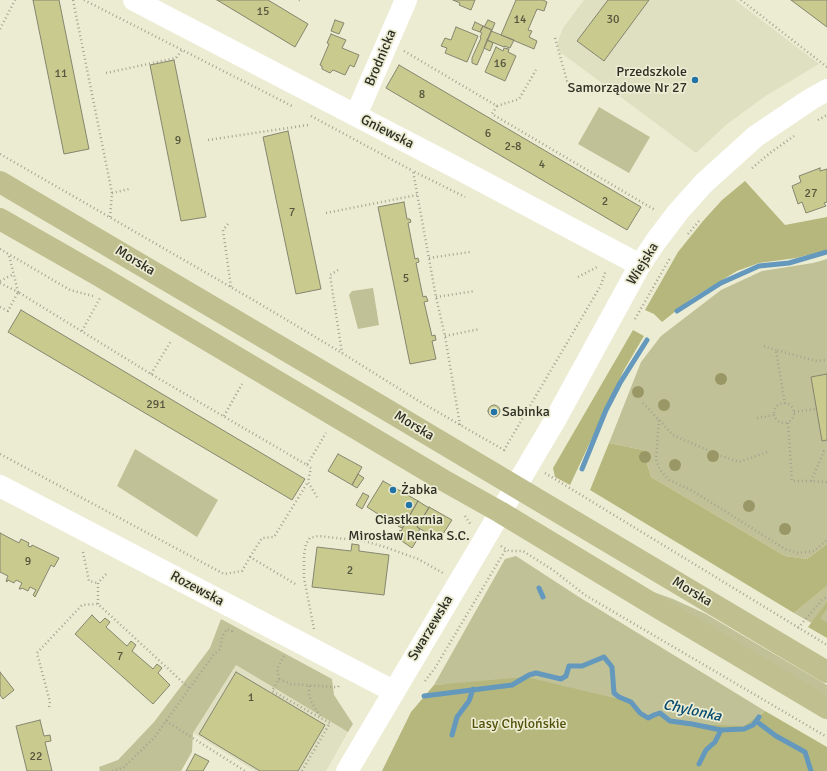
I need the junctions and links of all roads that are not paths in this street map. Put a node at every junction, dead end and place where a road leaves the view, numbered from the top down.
1 (134, 0) edge
2 (406, 0) edge
3 (827, 90) edge
4 (356, 116) junction
5 (0, 182) edge
6 (0, 219) edge
7 (640, 265) junction
8 (0, 486) edge
9 (515, 486) junction
10 (500, 512) junction
11 (827, 672) edge
12 (393, 691) junction
13 (827, 708) edge
14 (347, 771) edge

1 - 4 street, Gniewska
2 - 4 street, Brodnicka
3 - 7 street, Wiejska
4 - 7 street, Gniewska
5 - 9 main road, Morska
6 - 10 main road
7 - 9 street, Wiejska
8 - 12 street, Rozewska
9 - 10 street, Swarzewska
9 - 11 main road, Morska
10 - 12 street, Swarzewska
10 - 13 main road
12 - 14 street, Swarzewska

